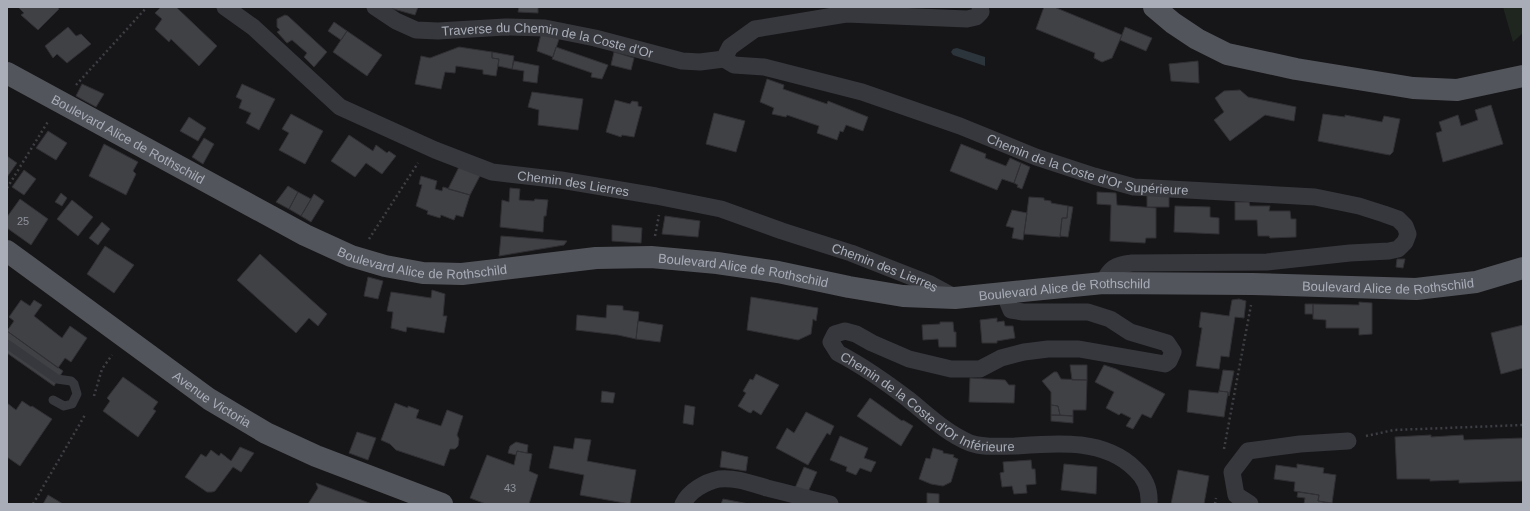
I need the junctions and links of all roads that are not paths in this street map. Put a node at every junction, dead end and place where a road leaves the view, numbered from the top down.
1 (225, 7) edge
2 (375, 7) edge
3 (980, 7) edge
4 (1154, 7) edge
5 (724, 59) junction
6 (7, 73) edge
7 (1523, 76) edge
8 (7, 251) edge
9 (1523, 268) edge
10 (1102, 283) junction
11 (1004, 293) junction
12 (955, 298) junction
13 (7, 344) edge
14 (52, 400) dead end
15 (1348, 441) road end
16 (442, 504) edge
17 (683, 504) edge
18 (830, 504) edge
19 (1149, 504) edge
20 (1250, 504) edge

1 - 12 street, Chemin des Lierres
2 - 5 street, Traverse du Chemin de la Coste d'Or
3 - 5 street
4 - 7 main road
5 - 10 street, Chemin de la Coste d'Or Supérieure
6 - 12 main road, Boulevard Alice de Rothschild
8 - 16 main road, Avenue Victoria
9 - 10 main road, Boulevard Alice de Rothschild
10 - 11 main road, Boulevard Alice de Rothschild
11 - 12 main road, Boulevard Alice de Rothschild
11 - 19 street, Chemin de la Coste d'Or Inférieure
13 - 14 lane
15 - 20 street
17 - 18 street

